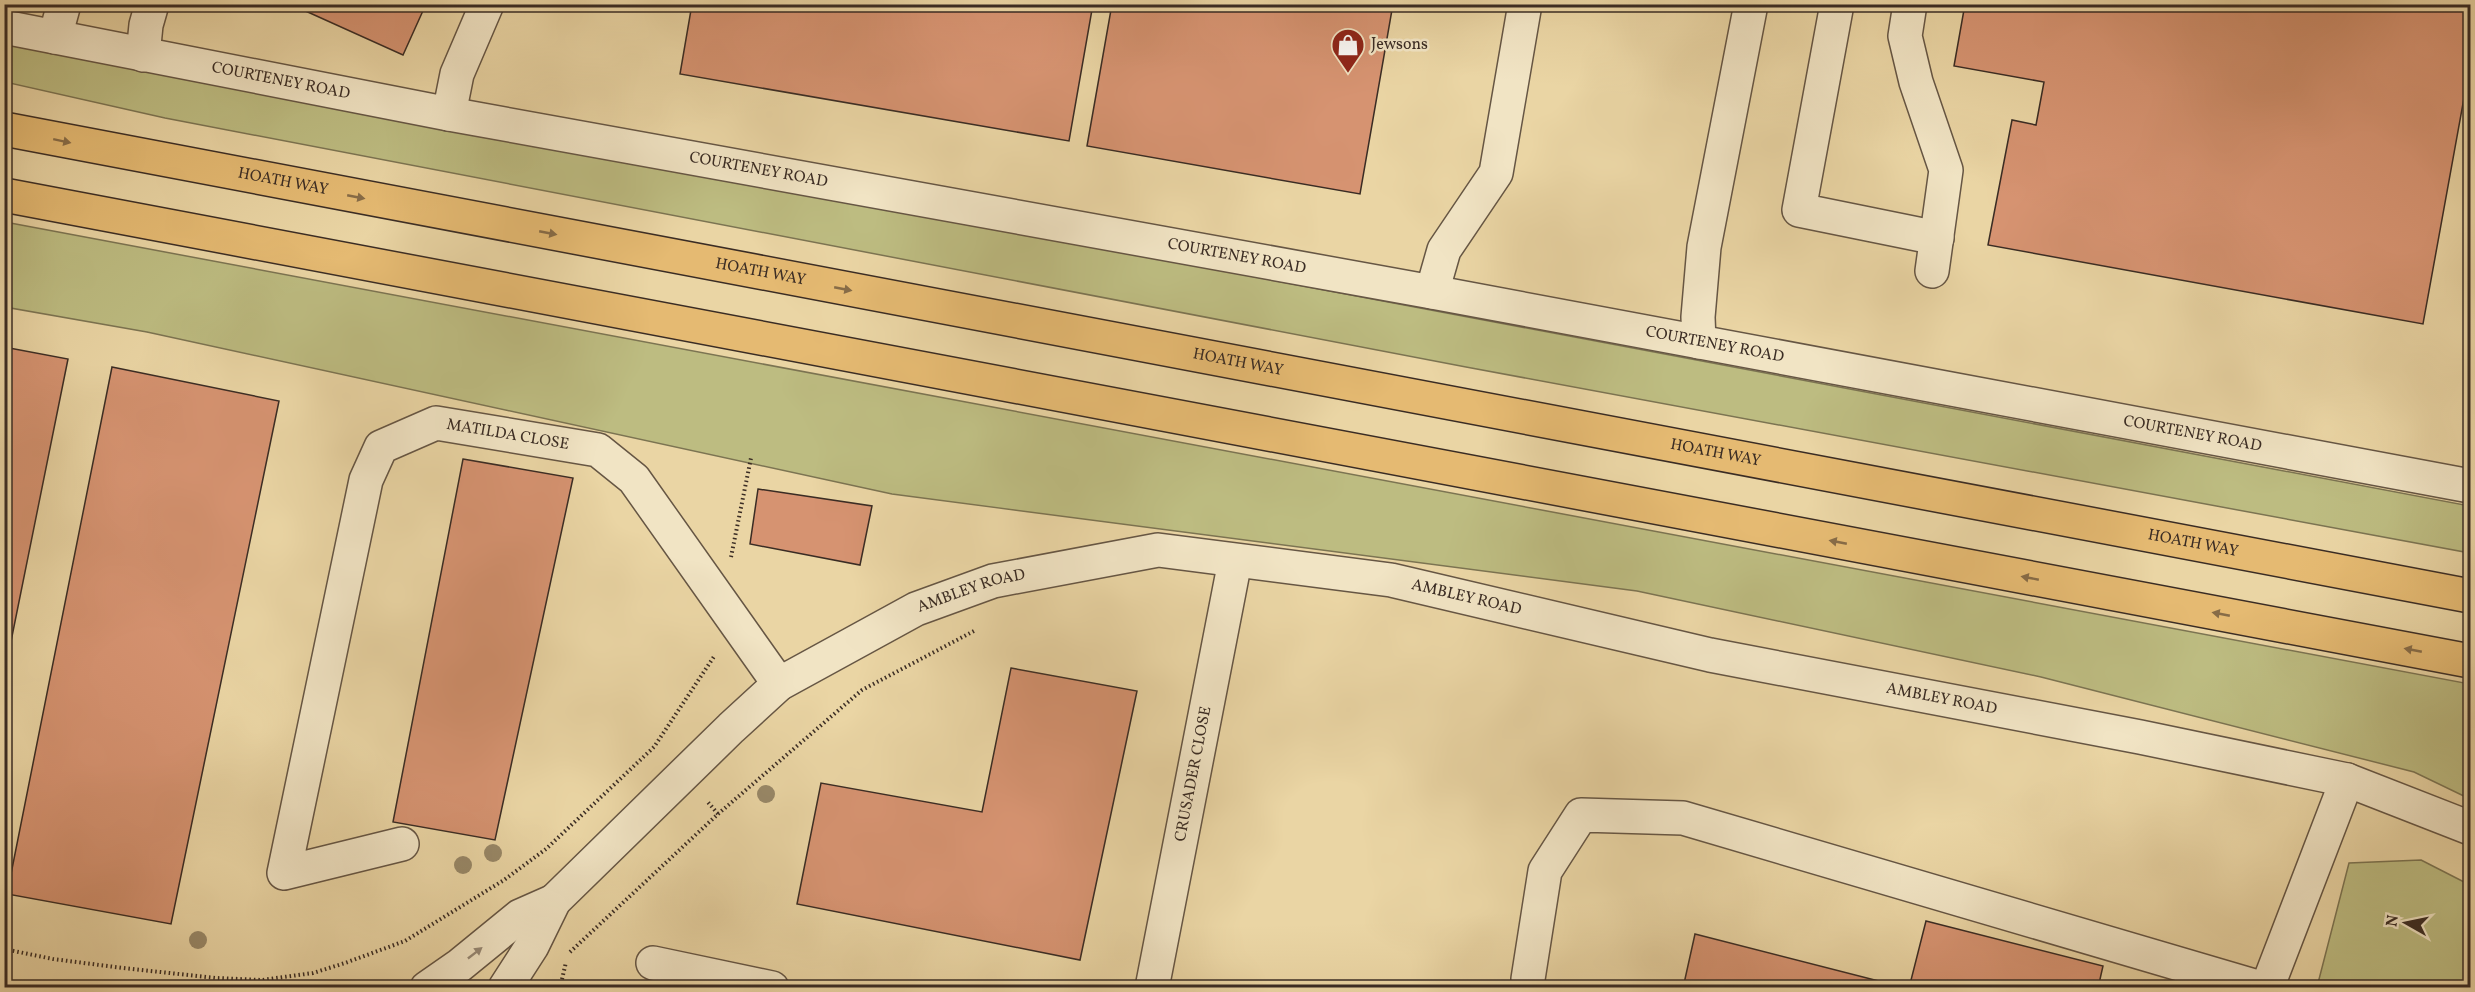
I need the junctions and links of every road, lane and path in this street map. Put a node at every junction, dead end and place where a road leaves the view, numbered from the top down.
1 (64, 4) edge
2 (152, 4) edge
3 (487, 4) edge
4 (1525, 4) edge
5 (1751, 4) edge
6 (1837, 4) edge
7 (1910, 4) edge
8 (4, 27) edge
9 (55, 37) junction
10 (143, 55) junction
11 (449, 114) junction
12 (4, 129) edge
13 (4, 195) edge
14 (1937, 238) junction
15 (1932, 271) dead end
16 (1432, 292) junction
17 (1699, 342) junction
18 (751, 458) dead end
19 (2470, 486) edge
20 (1235, 561) junction
21 (705, 580) junction
22 (2470, 596) edge
23 (974, 631) dead end
24 (715, 647) dead end
25 (2470, 661) edge
26 (779, 684) junction
27 (654, 747) junction
28 (683, 774) junction
29 (2347, 780) junction
30 (718, 814) junction
31 (2470, 828) edge
32 (402, 844) dead end
33 (554, 901) junction
34 (4, 949) edge
35 (653, 963) dead end
36 (428, 987) edge
37 (505, 987) edge
38 (560, 987) edge
39 (772, 987) edge
40 (1152, 987) edge
41 (1529, 987) edge
42 (2260, 987) edge
43 (2267, 987) edge

1 - 9 street
2 - 10 street
3 - 11 street
4 - 16 street
5 - 17 street
6 - 14 street
7 - 14 street
8 - 9 street, COURTENEY ROAD
9 - 10 street, COURTENEY ROAD
10 - 11 street, COURTENEY ROAD
11 - 16 street, COURTENEY ROAD
12 -> 22 main road, HOATH WAY
25 -> 13 main road
14 - 15 street
16 - 17 street, COURTENEY ROAD
17 - 19 street, COURTENEY ROAD
18 - 21 path
20 - 26 street, AMBLEY ROAD
20 - 29 street, AMBLEY ROAD
20 - 40 street, CRUSADER CLOSE
21 - 26 street, MATILDA CLOSE
21 - 32 street, MATILDA CLOSE
23 - 30 path
24 - 27 path
26 - 28 street, AMBLEY ROAD
27 - 28 path
27 - 34 path
28 - 30 path
28 - 33 street, AMBLEY ROAD
29 - 31 street, AMBLEY ROAD
29 - 43 street
30 - 38 path
36 -> 33 street, AMBLEY ROAD
33 - 37 street, AMBLEY ROAD
35 - 39 street
41 - 42 street

